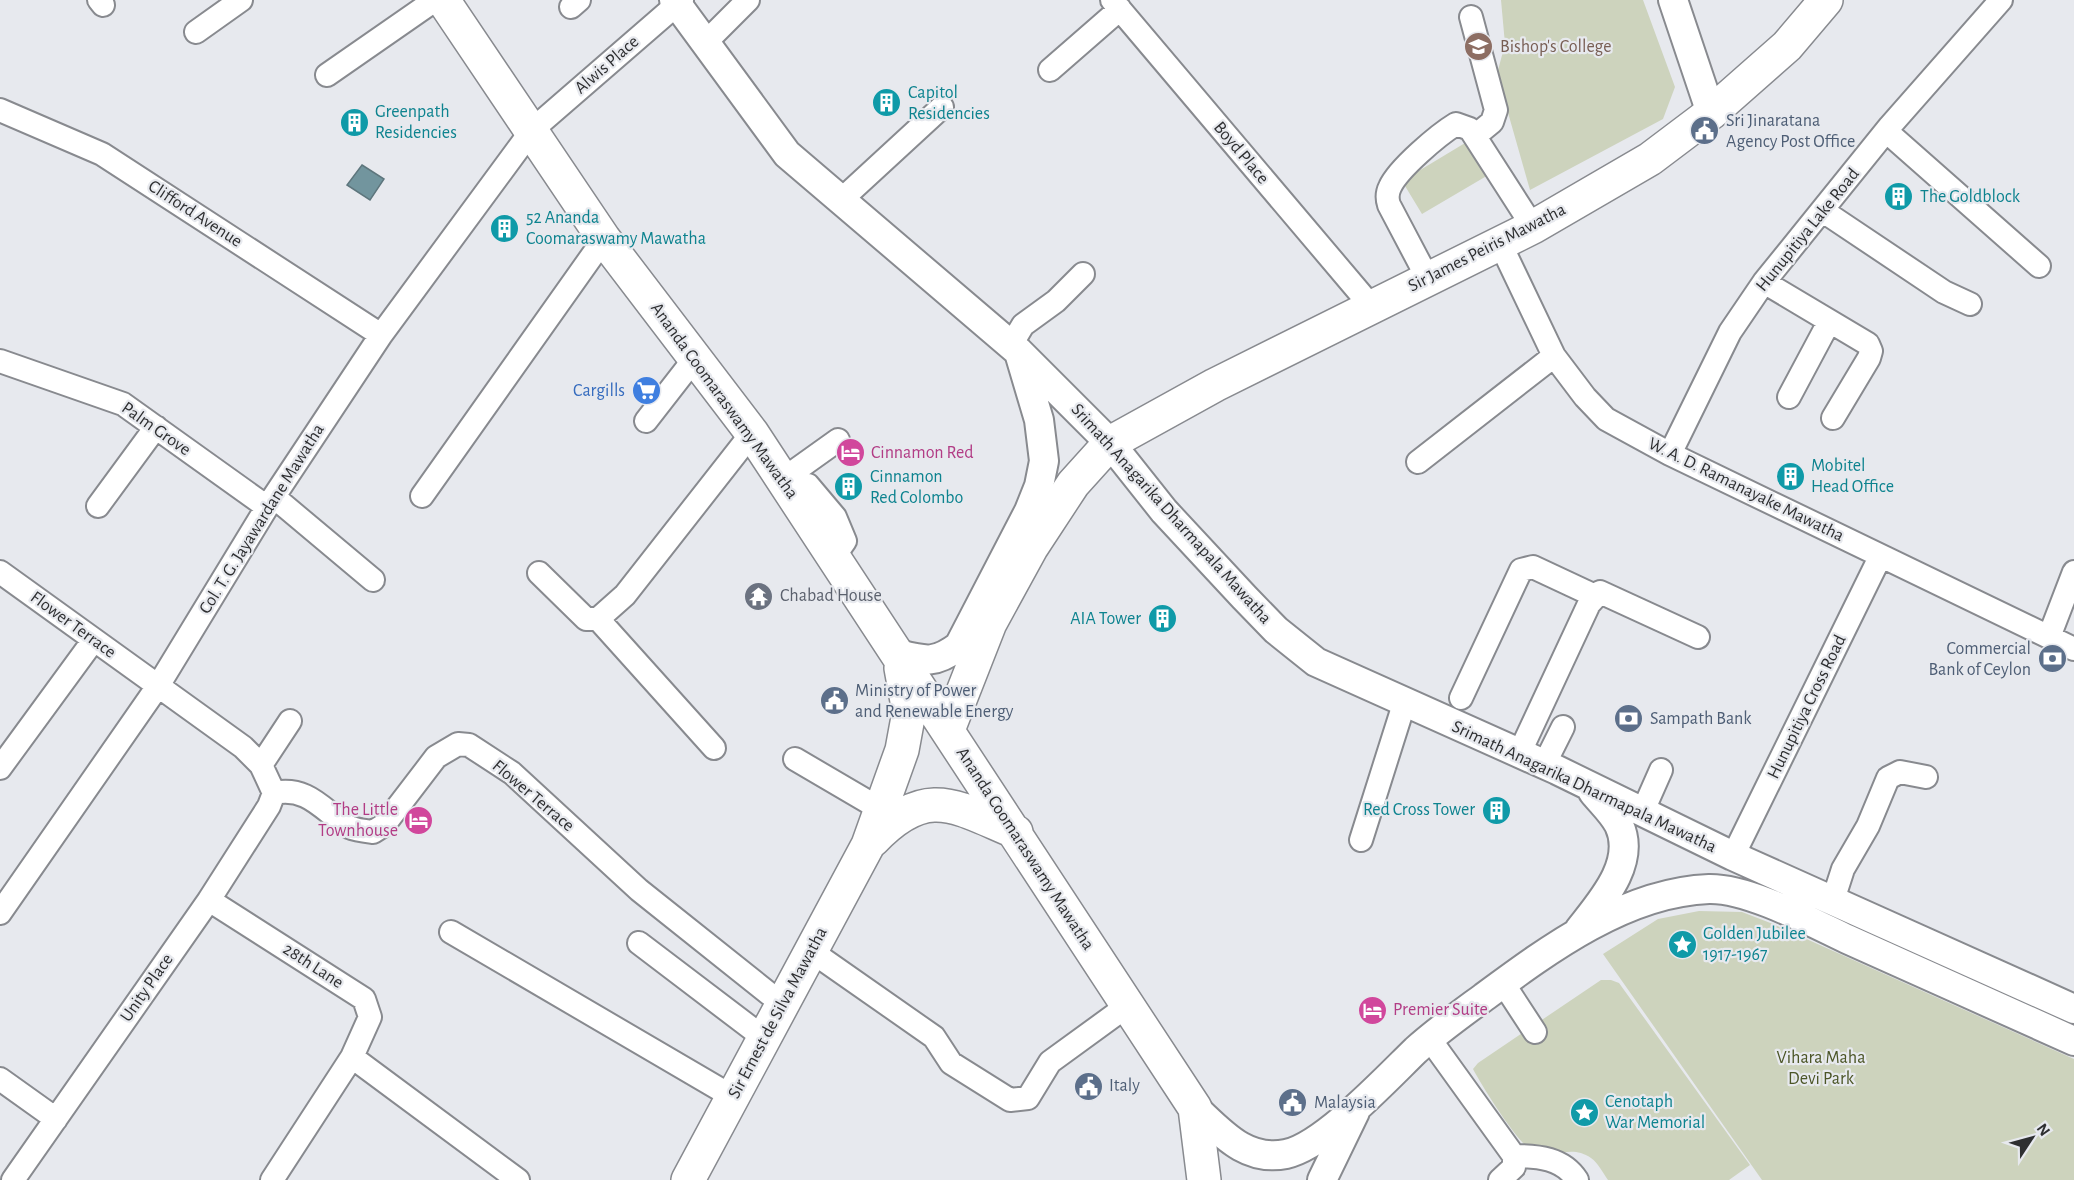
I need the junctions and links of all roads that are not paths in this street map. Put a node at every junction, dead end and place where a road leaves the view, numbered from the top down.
1 (241, 0) edge
2 (435, 0) edge
3 (443, 0) edge
4 (748, 0) edge
5 (1672, 0) edge
6 (1826, 0) edge
7 (2001, 0) edge
8 (678, 2) edge
9 (1116, 5) edge
10 (1471, 17) dead end
11 (196, 32) dead end
12 (705, 43) junction
13 (1050, 70) dead end
14 (327, 75) dead end
15 (942, 107) dead end
16 (0, 110) edge
17 (1711, 114) junction
18 (532, 130) junction
19 (1886, 131) junction
20 (1474, 136) junction
21 (841, 200) junction
22 (1823, 211) junction
23 (1533, 227) junction
24 (604, 238) junction
25 (1500, 243) junction
26 (2039, 267) dead end
27 (1083, 274) dead end
28 (1428, 279) junction
29 (1764, 282) junction
30 (1970, 304) dead end
31 (1371, 306) junction
32 (1829, 322) junction
33 (381, 335) junction
34 (1015, 349) junction
35 (1554, 356) junction
36 (695, 358) junction
37 (0, 362) edge
38 (1789, 397) dead end
39 (1833, 418) dead end
40 (646, 421) dead end
41 (156, 427) junction
42 (752, 433) junction
43 (838, 440) dead end
44 (1110, 443) junction
45 (1670, 454) junction
46 (1418, 462) dead end
47 (786, 484) junction
48 (422, 495) dead end
49 (270, 502) junction
50 (98, 506) dead end
51 (1880, 557) junction
52 (0, 572) edge
53 (2074, 572) edge
54 (539, 573) dead end
55 (373, 580) dead end
56 (1595, 596) junction
57 (598, 619) junction
58 (1698, 637) dead end
59 (2049, 637) junction
60 (93, 641) junction
61 (2074, 649) edge
62 (898, 654) junction
63 (158, 686) junction
64 (1461, 698) dead end
65 (1404, 704) junction
66 (290, 721) dead end
67 (1563, 727) dead end
68 (948, 730) junction
69 (714, 748) dead end
70 (795, 759) dead end
71 (1532, 759) junction
72 (261, 765) junction
73 (0, 768) edge
74 (1661, 770) dead end
75 (1926, 777) dead end
76 (1589, 788) junction
77 (274, 793) junction
78 (882, 810) junction
79 (1642, 813) junction
80 (1016, 832) junction
81 (1362, 840) dead end
82 (868, 845) junction
83 (1733, 856) junction
84 (209, 900) junction
85 (1833, 900) junction
86 (0, 913) edge
87 (1578, 931) junction
88 (451, 932) dead end
89 (639, 943) dead end
90 (811, 951) junction
91 (1503, 983) junction
92 (782, 1004) junction
93 (1127, 1006) junction
94 (2074, 1009) edge
95 (1535, 1032) dead end
96 (764, 1038) junction
97 (1429, 1038) junction
98 (2074, 1041) edge
99 (351, 1058) junction
100 (0, 1079) edge
101 (733, 1096) junction
102 (1359, 1105) junction
103 (1195, 1108) junction
104 (56, 1119) junction
105 (1514, 1156) junction
106 (13, 1180) edge
107 (272, 1180) edge
108 (518, 1180) edge
109 (688, 1180) edge
110 (1204, 1180) edge
111 (1322, 1180) edge
112 (1500, 1180) edge
113 (1577, 1180) edge

1 - 11 street
2 - 14 street
3 - 18 highway, Ananda Coomaraswamy Mawatha
4 - 12 street
5 - 17 main road
6 - 17 highway, Sir James Peiris Mawatha
7 - 19 street, Hunupitiya Lake Road
8 - 12 main road, Srimath Anagarika Dharmapala Mawatha
8 - 18 street, Alwis Place
9 - 13 street
9 - 31 street, Boyd Place
10 - 20 street
12 - 21 main road, Srimath Anagarika Dharmapala Mawatha
15 - 21 street
16 - 33 street, Clifford Avenue
17 - 23 highway, Sir James Peiris Mawatha
18 - 24 highway, Ananda Coomaraswamy Mawatha
18 - 33 street, Col. T. G. Jayawardane Mawatha
19 - 22 street, Hunupitiya Lake Road
19 - 26 street
20 - 23 street
20 - 28 street
21 - 34 main road, Srimath Anagarika Dharmapala Mawatha
22 - 29 street, Hunupitiya Lake Road
22 - 30 street
23 - 25 highway, Sir James Peiris Mawatha
24 - 36 highway, Ananda Coomaraswamy Mawatha
24 - 48 street
25 - 28 highway, Sir James Peiris Mawatha
25 - 35 street, W. A. D. Ramanayake Mawatha
27 - 34 street
28 - 31 highway, Sir James Peiris Mawatha
29 - 32 street
29 - 45 street, Hunupitiya Lake Road
31 - 44 highway, Sir James Peiris Mawatha
32 - 38 street
32 - 39 street
33 - 49 street, Col. T. G. Jayawardane Mawatha
34 - 44 main road, Srimath Anagarika Dharmapala Mawatha
34 - 62 main road
35 - 45 street, W. A. D. Ramanayake Mawatha
35 - 46 street
36 - 40 street
36 - 42 highway, Ananda Coomaraswamy Mawatha
37 - 41 street, Palm Grove
41 - 49 street, Palm Grove
41 - 50 street
42 - 47 highway, Ananda Coomaraswamy Mawatha
42 - 57 street
43 - 47 street
44 - 65 main road, Srimath Anagarika Dharmapala Mawatha
44 - 68 highway
45 - 51 street, W. A. D. Ramanayake Mawatha
47 - 62 highway, Ananda Coomaraswamy Mawatha
49 - 55 street, Palm Grove
49 - 63 street, Col. T. G. Jayawardane Mawatha
51 - 59 street, W. A. D. Ramanayake Mawatha
51 - 83 street, Hunupitiya Cross Road
52 - 60 street, Flower Terrace
53 - 59 street
54 - 57 street
56 - 58 street
56 - 64 street
56 - 71 street
57 - 69 street
59 - 61 street, W. A. D. Ramanayake Mawatha
60 - 63 street, Flower Terrace
60 - 73 street
62 - 68 highway, Ananda Coomaraswamy Mawatha
62 - 78 highway, Sir Ernest de Silva Mawatha
63 - 72 street, Flower Terrace
63 - 86 street, Col. T. G. Jayawardane Mawatha
65 - 71 main road, Srimath Anagarika Dharmapala Mawatha
65 - 81 street
66 - 72 street
67 - 71 street
68 - 80 highway, Ananda Coomaraswamy Mawatha
70 - 78 street
71 - 76 main road, Srimath Anagarika Dharmapala Mawatha
72 - 77 street, Flower Terrace
74 - 79 street
75 - 85 street
76 - 79 main road, Srimath Anagarika Dharmapala Mawatha
76 - 87 main road
77 - 84 street, Unity Place
77 - 92 street, Flower Terrace
78 - 82 highway, Sir Ernest de Silva Mawatha
79 - 83 main road, Srimath Anagarika Dharmapala Mawatha
80 - 82 highway, Sir Ernest de Silva Mawatha
80 - 93 highway, Ananda Coomaraswamy Mawatha
82 - 90 highway, Sir Ernest de Silva Mawatha
83 - 85 main road, Srimath Anagarika Dharmapala Mawatha
84 - 99 street, 28th Lane
84 - 104 street, Unity Place
85 - 94 main road, Srimath Anagarika Dharmapala Mawatha
87 - 91 main road
87 - 98 main road
88 - 101 street
89 - 96 street
90 - 92 highway, Sir Ernest de Silva Mawatha
90 - 93 street
91 - 95 street
91 - 97 main road
92 - 96 highway, Sir Ernest de Silva Mawatha
93 - 103 highway, Ananda Coomaraswamy Mawatha
96 - 101 highway, Sir Ernest de Silva Mawatha
97 - 102 main road
97 - 105 street
99 - 107 street, 28th Lane
99 - 108 street
100 - 104 street
101 - 109 highway, Sir Ernest de Silva Mawatha
102 - 103 main road
102 - 111 main road
103 - 110 highway, Ananda Coomaraswamy Mawatha
104 - 106 street, Unity Place
105 - 112 street
105 - 113 street

